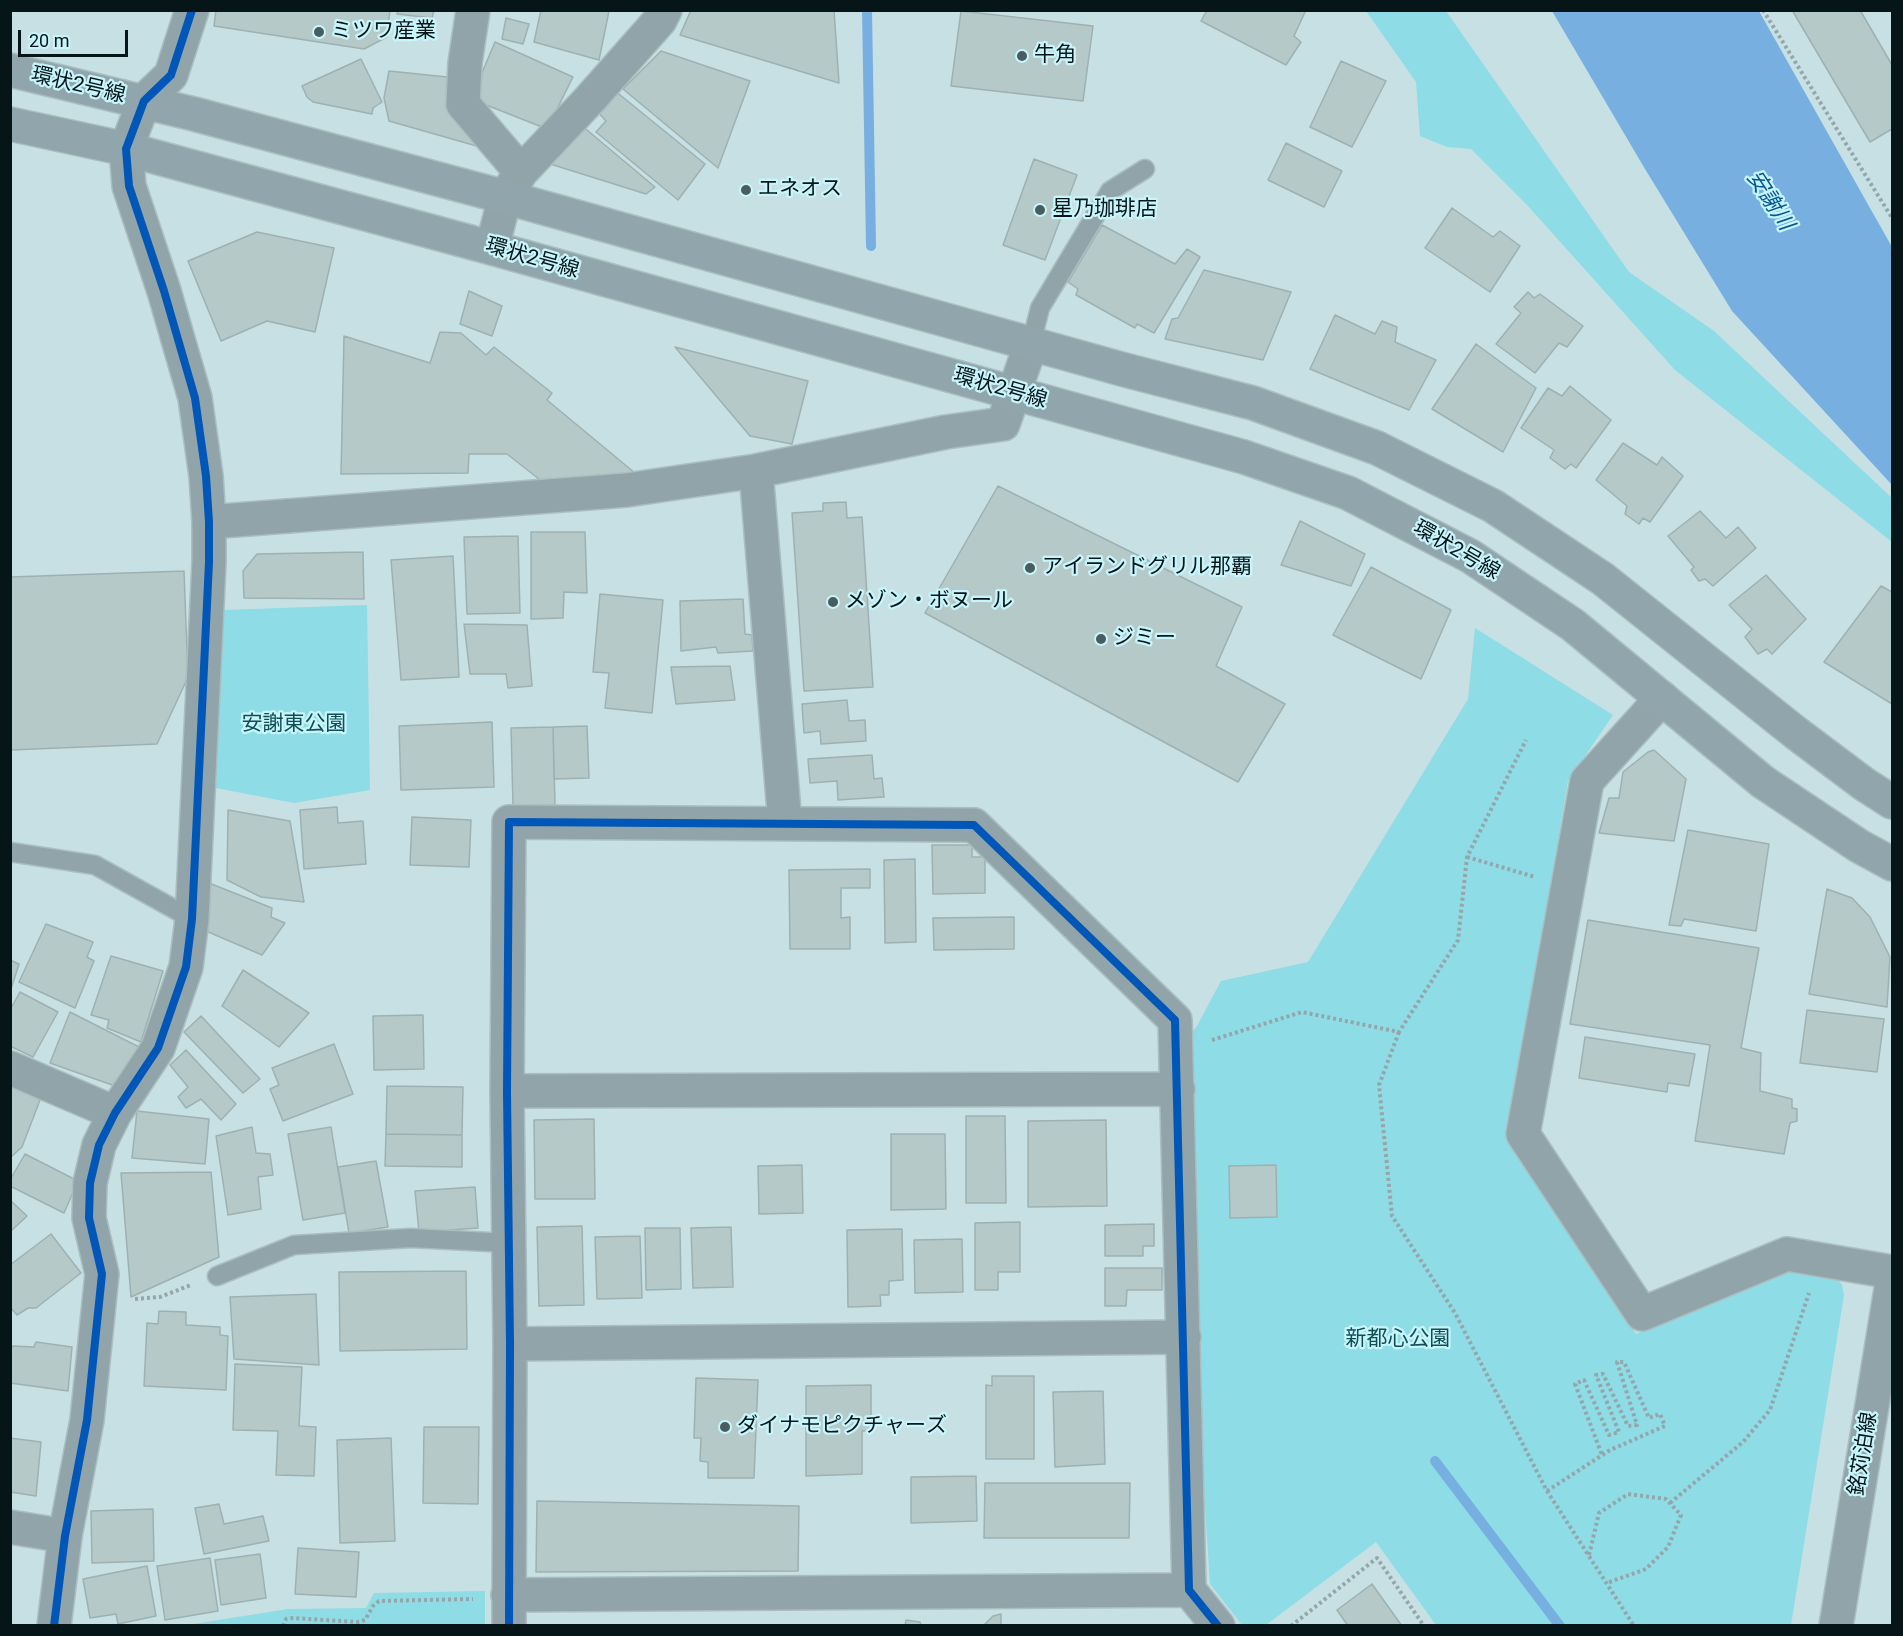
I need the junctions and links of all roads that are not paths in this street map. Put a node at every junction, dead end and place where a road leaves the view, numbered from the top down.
1 (192, 10) edge
2 (473, 10) edge
3 (665, 10) edge
4 (10, 70) edge
5 (144, 101) junction
6 (10, 124) edge
7 (126, 149) junction
8 (1145, 169) dead end
9 (513, 184) junction
10 (492, 248) junction
11 (1031, 344) junction
12 (1014, 393) junction
13 (756, 471) junction
14 (209, 522) junction
15 (1662, 698) junction
16 (1893, 802) edge
17 (785, 824) junction
18 (10, 852) edge
19 (1893, 864) edge
20 (192, 919) junction
21 (10, 1068) edge
22 (1178, 1089) junction
23 (507, 1091) junction
24 (116, 1113) junction
25 (509, 1243) junction
26 (1893, 1272) edge
27 (217, 1276) road end
28 (1893, 1283) edge
29 (1184, 1337) junction
30 (510, 1344) junction
31 (10, 1527) edge
32 (65, 1536) junction
33 (1189, 1590) junction
34 (498, 1606) edge
35 (1844, 1622) edge
36 (54, 1626) edge
37 (1218, 1626) edge

1 - 5 street
2 - 9 street
3 - 9 street
4 - 5 main road, 環状2号線
5 - 7 street
5 - 9 main road, 環状2号線
6 - 7 main road, 環状2号線
7 - 10 main road, 環状2号線
7 - 14 street
8 - 11 lane
9 - 10 street
9 - 11 main road, 環状2号線
10 - 12 main road, 環状2号線
11 - 12 street
11 - 16 main road, 環状2号線
12 - 13 street
12 - 15 main road, 環状2号線
13 - 14 street
13 - 17 street
14 - 20 street
15 - 19 main road, 環状2号線
15 - 26 street
17 - 22 street
17 - 23 street
18 - 20 lane
20 - 24 street
21 - 24 street
22 - 23 street
22 - 29 street
23 - 25 street
24 - 32 street
25 - 27 lane
25 - 30 street
28 - 35 street, 銘苅泊線
29 - 30 street
29 - 33 street
30 - 34 street
31 - 32 street
32 - 36 street
33 - 34 street
33 - 37 street

